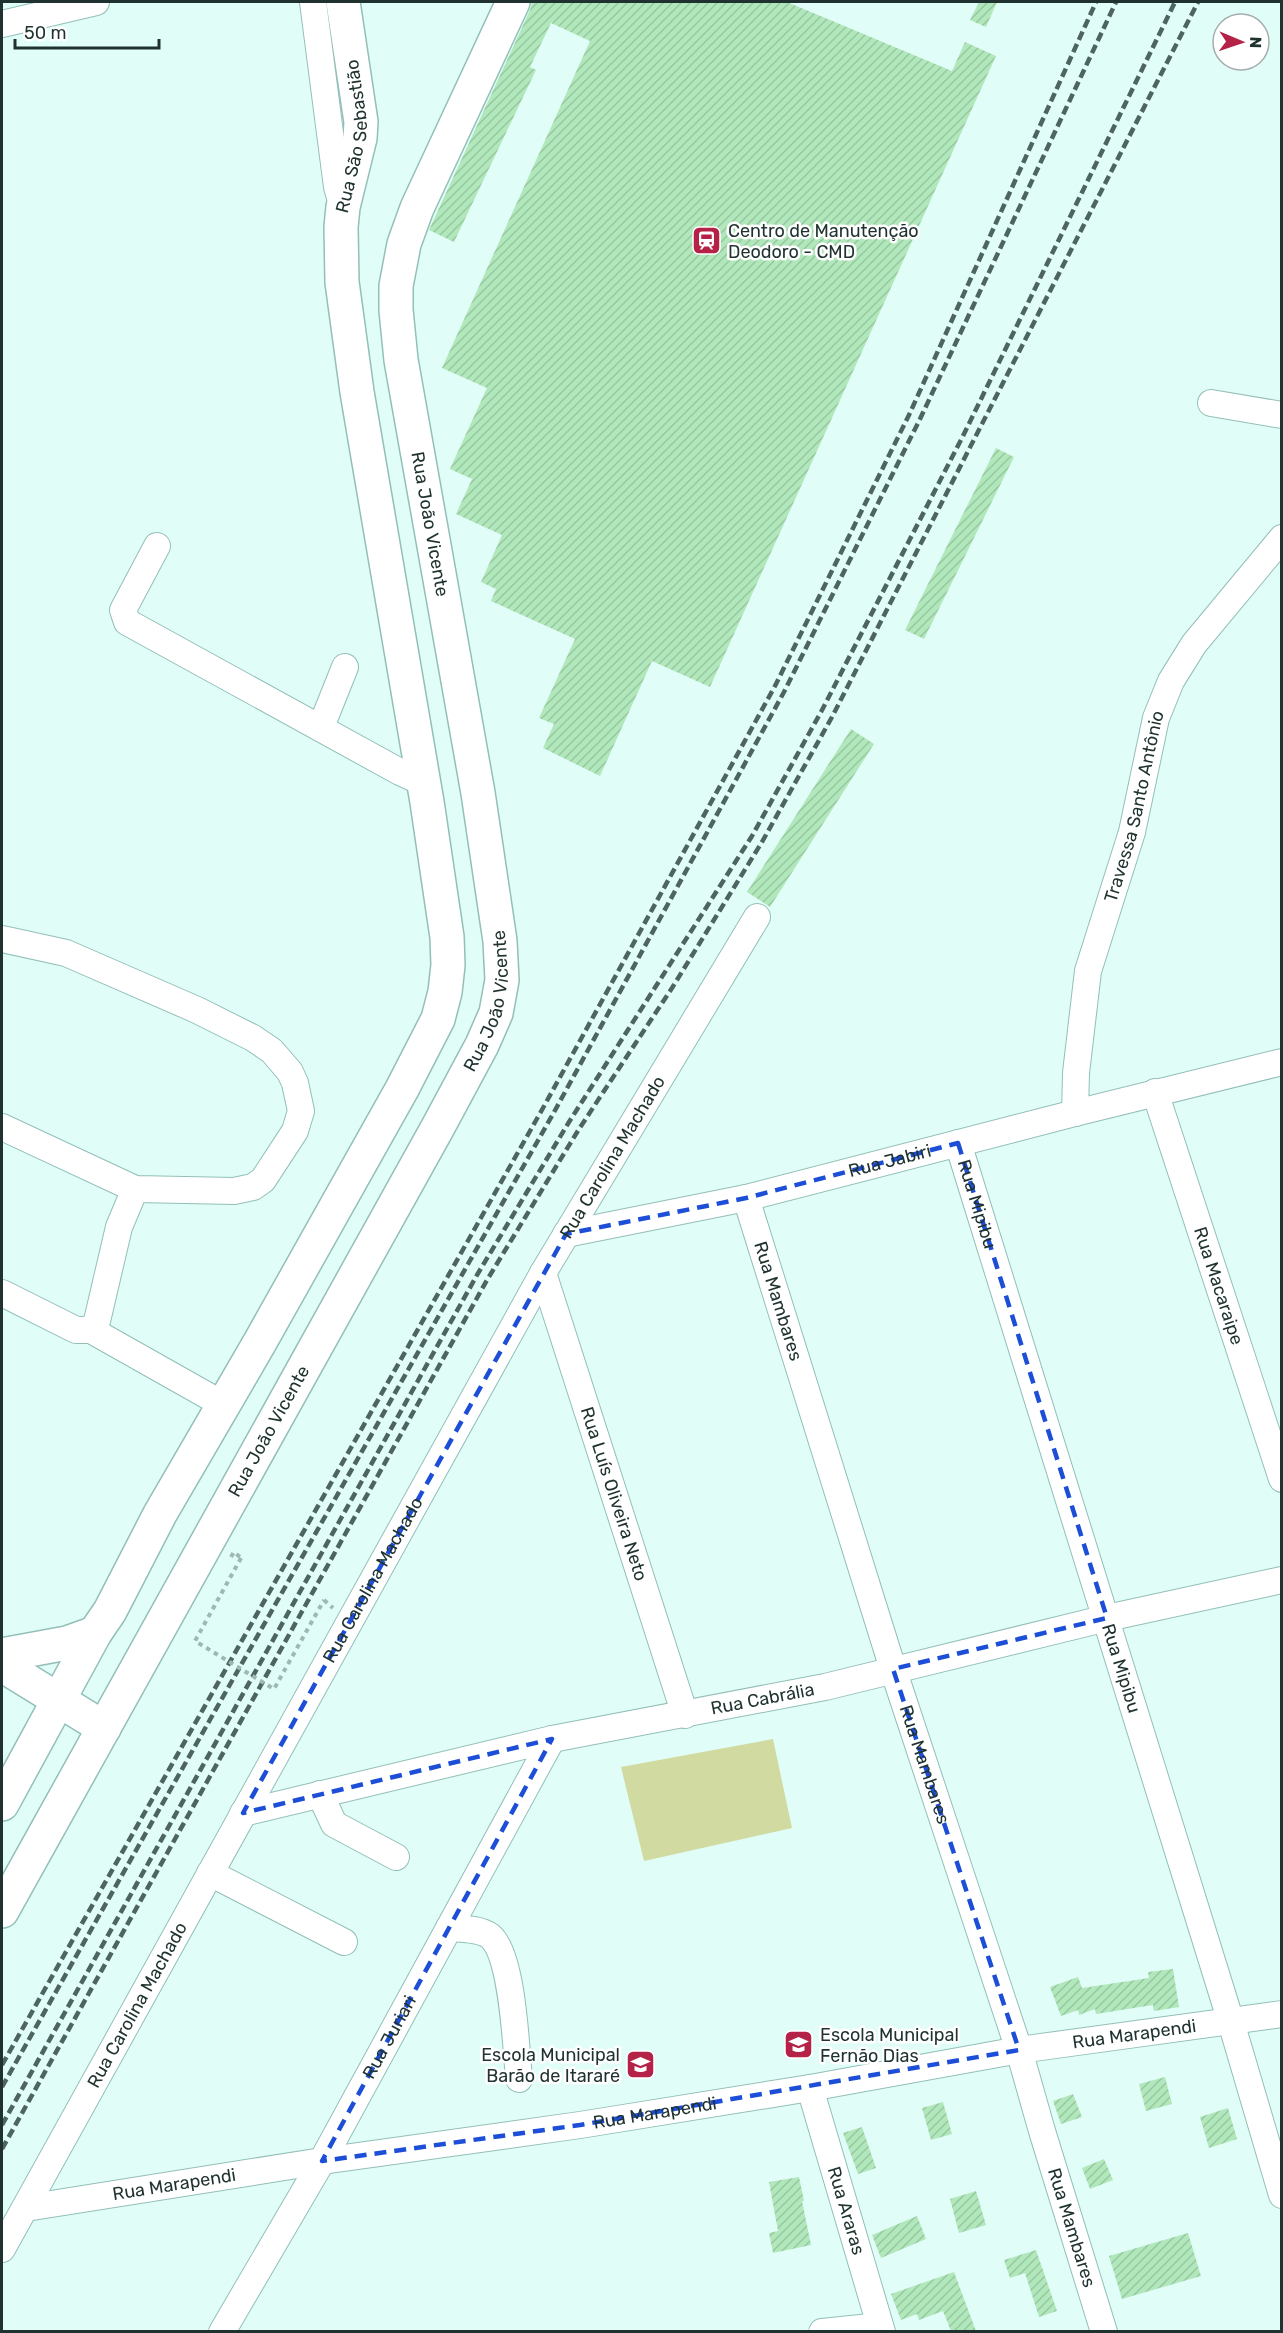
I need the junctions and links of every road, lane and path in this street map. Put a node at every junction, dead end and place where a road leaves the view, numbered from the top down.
1 (96, 2) edge
2 (314, 2) edge
3 (343, 2) edge
4 (513, 2) edge
5 (2, 24) edge
6 (344, 207) junction
7 (1211, 403) dead end
8 (1281, 415) edge
9 (1281, 538) edge
10 (157, 546) dead end
11 (345, 668) dead end
12 (321, 727) junction
13 (426, 792) junction
14 (478, 794) junction
15 (757, 917) dead end
16 (2, 939) edge
17 (1281, 1062) edge
18 (402, 1089) junction
19 (1155, 1092) junction
20 (1075, 1113) junction
21 (2, 1127) edge
22 (438, 1127) junction
23 (958, 1143) junction
24 (135, 1189) junction
25 (746, 1198) junction
26 (566, 1234) junction
27 (543, 1273) junction
28 (2, 1293) edge
29 (91, 1330) junction
30 (224, 1405) junction
31 (270, 1431) junction
32 (1281, 1479) edge
33 (241, 1558) dead end
34 (1281, 1580) edge
35 (324, 1600) dead end
36 (1107, 1618) junction
37 (95, 1633) junction
38 (2, 1655) edge
39 (2, 1665) edge
40 (893, 1669) junction
41 (58, 1701) junction
42 (685, 1715) junction
43 (104, 1728) junction
44 (552, 1739) junction
45 (321, 1794) junction
46 (2, 1804) edge
47 (243, 1813) junction
48 (396, 1857) dead end
49 (210, 1873) junction
50 (2, 1911) edge
51 (449, 1928) junction
52 (344, 1942) dead end
53 (1281, 2014) edge
54 (1231, 2022) junction
55 (1019, 2050) junction
56 (519, 2079) dead end
57 (810, 2088) junction
58 (322, 2160) junction
59 (1281, 2195) edge
60 (26, 2208) junction
61 (2, 2249) edge
62 (881, 2329) edge
63 (222, 2331) edge
64 (822, 2331) edge
65 (1104, 2331) edge

1 - 5 street
2 - 6 street, Rua São Sebastião
3 - 6 main road, Rua São Sebastião
4 - 14 main road, Rua João Vicente
6 - 13 main road, Rua João Vicente
7 - 8 street
9 - 20 street, Travessa Santo Antônio
10 - 12 street
11 - 12 street
12 - 13 street
13 - 14 main road
13 - 18 main road, Rua João Vicente
14 - 22 main road, Rua João Vicente
15 - 26 street, Rua Carolina Machado
16 - 24 street
17 - 19 street, Rua Jabiri
18 - 22 main road
18 - 30 main road, Rua João Vicente
19 - 20 street, Rua Jabiri
19 - 32 street, Rua Macaraipe
20 - 23 street, Rua Jabiri
21 - 24 street
22 - 31 main road, Rua João Vicente
23 - 25 street, Rua Jabiri
23 - 36 street, Rua Mipibu
24 - 29 street
25 - 26 street, Rua Jabiri
25 - 40 street, Rua Mambares
26 - 27 street, Rua Carolina Machado
27 - 42 street, Rua Luís Oliveira Neto
27 - 47 street, Rua Carolina Machado
28 - 29 street
29 - 30 street
30 - 31 main road
30 - 37 main road, Rua João Vicente
31 - 43 main road, Rua João Vicente
33 - 35 path, bridge
34 - 36 street, Rua Cabrália
36 - 40 street, Rua Cabrália
36 - 54 street, Rua Mipibu
37 - 38 main road
37 - 41 main road, Rua João Vicente
39 - 41 main road
40 - 42 street, Rua Cabrália
40 - 55 street, Rua Mambares
41 - 43 main road
41 - 46 main road, Rua João Vicente
42 - 44 street, Rua Cabrália
43 - 50 main road, Rua João Vicente
44 - 45 street, Rua Cabrália
44 - 51 street, Rua Juriari
45 - 47 street, Rua Cabrália
45 - 48 street
47 - 49 street, Rua Carolina Machado
49 - 52 street
49 - 60 street, Rua Carolina Machado
51 - 56 street
51 - 58 street, Rua Juriari
53 - 54 street, Rua Marapendi
54 - 55 street, Rua Marapendi
54 - 59 street, Rua Mipibu
55 - 57 street, Rua Marapendi
55 - 65 street, Rua Mambares
57 - 58 street, Rua Marapendi
57 - 62 street, Rua Araras
58 - 60 street, Rua Marapendi
58 - 63 street, Rua Juriari
60 - 61 street, Rua Carolina Machado
62 - 64 street

